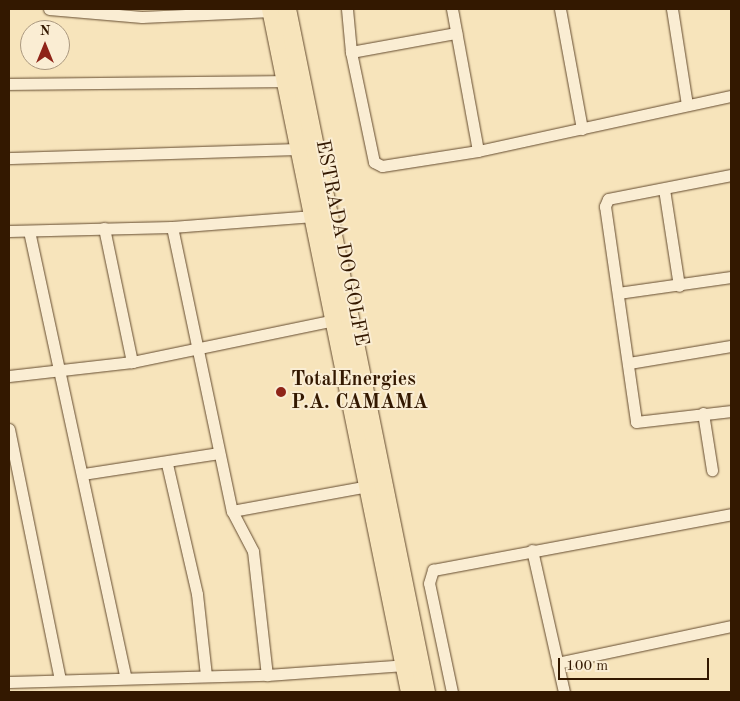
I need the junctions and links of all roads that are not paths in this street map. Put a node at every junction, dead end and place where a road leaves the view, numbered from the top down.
1 (48, 9) edge
2 (347, 9) edge
3 (452, 9) edge
4 (560, 9) edge
5 (672, 9) edge
6 (277, 10) edge
7 (456, 33) junction
8 (351, 52) junction
9 (287, 81) junction
10 (9, 84) edge
11 (731, 96) edge
12 (687, 105) junction
13 (582, 129) junction
14 (300, 149) junction
15 (478, 151) junction
16 (9, 158) edge
17 (731, 175) edge
18 (664, 189) junction
19 (314, 216) junction
20 (172, 227) junction
21 (104, 228) junction
22 (9, 231) edge
23 (29, 231) junction
24 (731, 277) edge
25 (679, 286) junction
26 (618, 294) junction
27 (335, 320) junction
28 (731, 346) edge
29 (198, 348) junction
30 (132, 362) junction
31 (629, 363) junction
32 (62, 370) junction
33 (9, 376) edge
34 (731, 411) edge
35 (703, 413) junction
36 (9, 429) edge
37 (218, 453) junction
38 (167, 464) junction
39 (712, 470) dead end
40 (83, 474) junction
41 (368, 486) junction
42 (232, 510) junction
43 (731, 514) edge
44 (532, 550) junction
45 (731, 626) edge
46 (558, 663) junction
47 (405, 665) junction
48 (267, 675) junction
49 (206, 676) junction
50 (126, 678) junction
51 (60, 679) junction
52 (9, 682) edge
53 (410, 692) edge
54 (426, 692) edge
55 (452, 692) edge
56 (564, 692) edge

1 - 6 street
2 - 8 street
3 - 7 street
4 - 13 street
5 - 12 street
6 - 9 highway, ESTRADA DO GOLFE
6 - 54 highway, ESTRADA DO GOLFE
7 - 8 street
7 - 15 street
8 - 15 street
9 - 10 street
9 - 14 highway, ESTRADA DO GOLFE
11 - 12 street
12 - 13 street
13 - 15 street
14 - 16 street
14 - 19 highway, ESTRADA DO GOLFE
17 - 18 street
18 - 25 street
18 - 26 street
19 - 20 street
19 - 27 highway, ESTRADA DO GOLFE
20 - 21 street
20 - 29 street
21 - 23 street
21 - 30 street
22 - 23 street
23 - 32 street
24 - 25 street
25 - 26 street
26 - 31 street
27 - 29 street
27 - 41 highway, ESTRADA DO GOLFE
28 - 31 street
29 - 30 street
29 - 37 street
30 - 32 street
31 - 35 street
32 - 33 street
32 - 40 street
34 - 35 street
35 - 39 street
36 - 51 street
37 - 38 street
37 - 42 street
38 - 40 street
38 - 49 street
40 - 50 street
41 - 42 street
41 - 47 highway, ESTRADA DO GOLFE
42 - 48 street
43 - 44 street
44 - 46 street
44 - 55 street
45 - 46 street
46 - 56 street
47 - 48 street
47 - 53 highway, ESTRADA DO GOLFE
48 - 49 street
49 - 50 street
50 - 51 street
51 - 52 street

